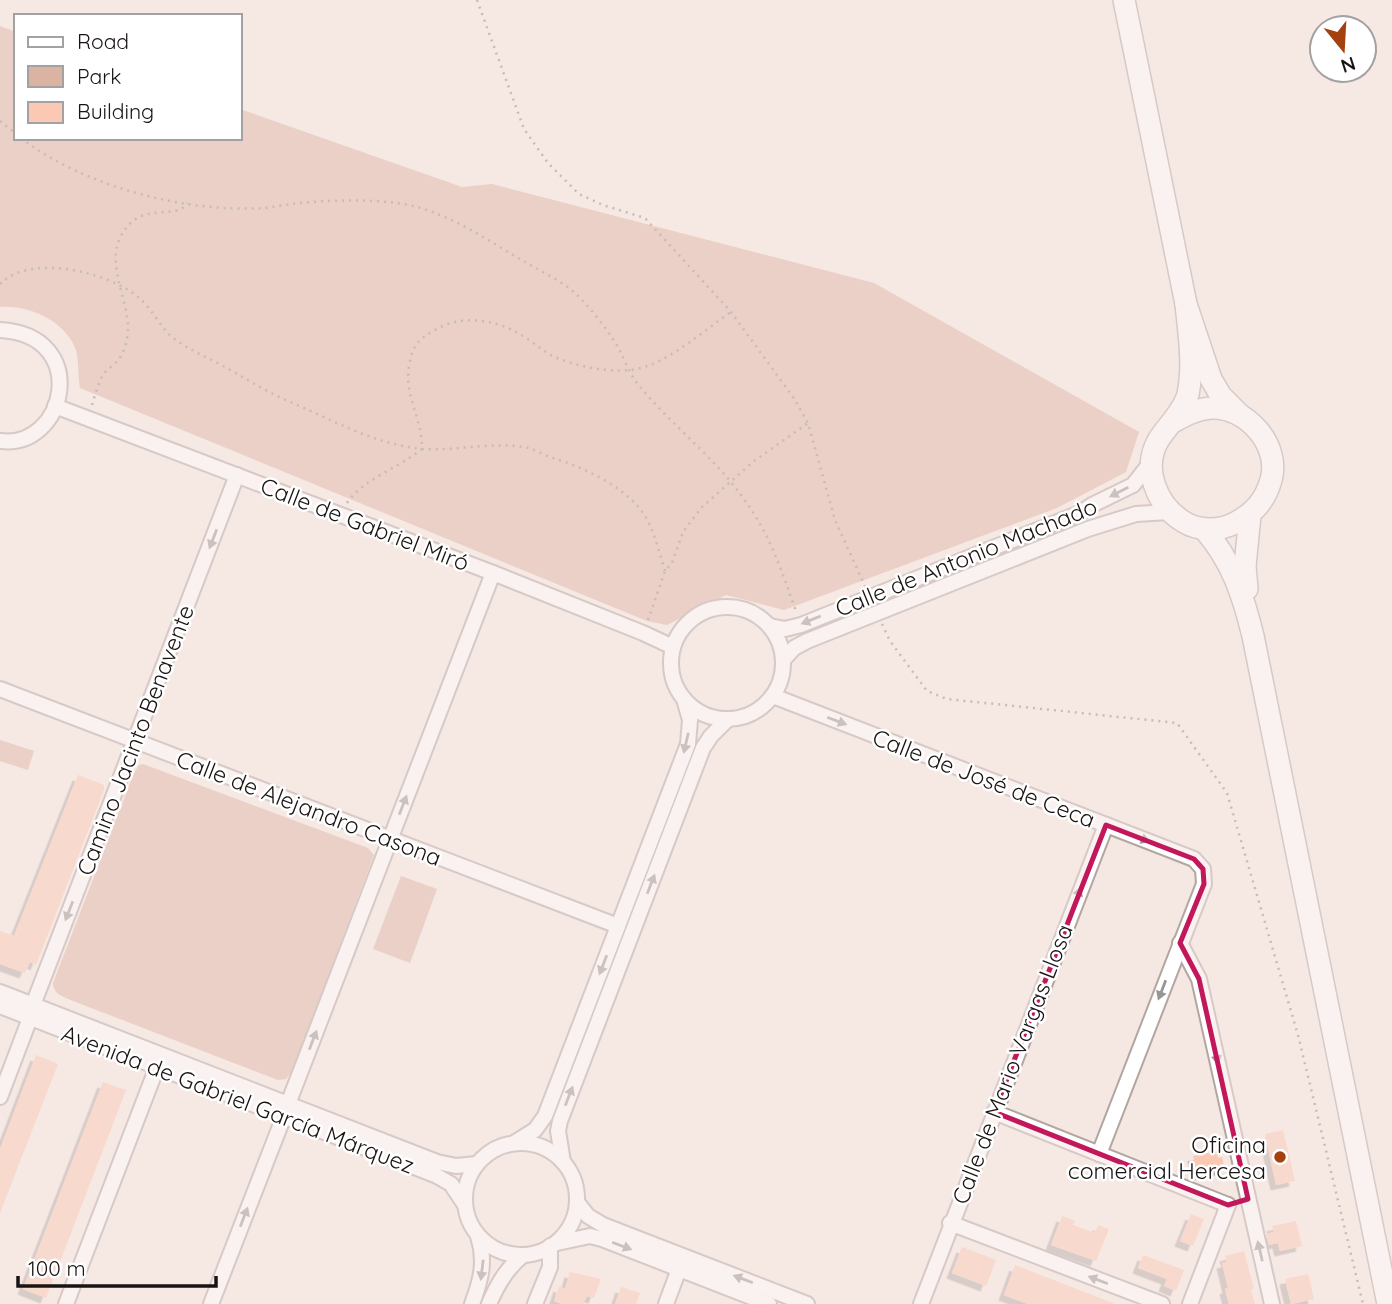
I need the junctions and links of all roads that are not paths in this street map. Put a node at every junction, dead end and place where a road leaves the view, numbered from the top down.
1 (1124, 0) edge
2 (1186, 304) junction
3 (0, 330) edge
4 (55, 406) junction
5 (1240, 415) junction
6 (1171, 424) junction
7 (2, 443) edge
8 (1151, 462) junction
9 (237, 475) junction
10 (1169, 512) junction
11 (1250, 515) junction
12 (1204, 529) junction
13 (493, 573) junction
14 (770, 626) junction
15 (1253, 636) junction
16 (673, 648) junction
17 (784, 659) junction
18 (0, 689) edge
19 (773, 696) junction
20 (684, 699) junction
21 (728, 719) junction
22 (135, 741) junction
23 (1106, 825) junction
24 (390, 839) junction
25 (618, 926) junction
26 (1180, 943) junction
27 (0, 992) edge
28 (0, 1006) edge
29 (32, 1012) junction
30 (157, 1068) junction
31 (0, 1097) edge
32 (286, 1110) junction
33 (994, 1112) junction
34 (514, 1143) junction
35 (1099, 1154) junction
36 (563, 1162) junction
37 (477, 1164) junction
38 (1248, 1199) junction
39 (577, 1202) junction
40 (465, 1205) junction
41 (1228, 1205) junction
42 (950, 1223) junction
43 (478, 1235) junction
44 (553, 1245) junction
45 (522, 1256) junction
46 (679, 1269) junction
47 (66, 1304) edge
48 (211, 1304) edge
49 (472, 1304) edge
50 (489, 1304) edge
51 (535, 1304) edge
52 (666, 1304) edge
53 (769, 1304) edge
54 (807, 1304) edge
55 (921, 1304) edge
56 (1162, 1304) edge
57 (1190, 1304) edge
58 (1272, 1304) edge
59 (1388, 1304) edge

1 - 2 main road
2 - 5 main road
2 - 6 main road
3 - 4 street
4 - 7 street
4 - 9 street, Calle de Gabriel Miró
5 - 6 main road
5 - 11 main road
6 - 8 main road
8 - 10 main road
8 -> 14 street, Calle de Antonio Machado
9 - 13 street, Calle de Gabriel Miró
9 -> 22 street, Camino Jacinto Benavente
10 - 12 main road
10 - 17 street, Calle de Antonio Machado
11 - 12 main road
11 - 15 main road
12 - 15 main road
13 - 16 street, Calle de Gabriel Miró
24 -> 13 street
14 - 16 street
14 - 17 street
15 - 59 main road
16 - 20 street
17 - 19 street
18 - 22 street, Calle de Alejandro Casona
19 - 21 street
19 -> 23 street, Calle de José de Ceca
20 - 21 street
20 -> 25 street
36 -> 21 street
22 - 24 street, Calle de Alejandro Casona
22 -> 29 street, Camino Jacinto Benavente
23 -> 26 street, Calle de José de Ceca
33 -> 23 street, Calle de Mario Vargas Llosa
24 - 25 street, Calle de Alejandro Casona
32 -> 24 street
25 -> 34 street
26 -> 35 street
26 -> 38 street
27 - 29 street, Avenida de Gabriel García Márquez
28 - 29 street, Avenida de Gabriel García Márquez
29 - 30 street, Avenida de Gabriel García Márquez
29 - 31 street, Camino Jacinto Benavente
29 - 32 street, Avenida de Gabriel García Márquez
30 - 32 street, Avenida de Gabriel García Márquez
30 - 47 street
32 - 37 street, Avenida de Gabriel García Márquez
32 - 40 street, Avenida de Gabriel García Márquez
48 -> 32 street
33 - 35 street
33 - 42 street, Calle de Mario Vargas Llosa
34 - 36 street
34 - 37 street
35 - 41 street
36 - 39 street
37 - 40 street
38 - 41 street
58 -> 38 street
39 - 44 street
54 -> 39 street
40 - 43 street
41 - 57 street
42 - 55 street, Calle de Mario Vargas Llosa
56 -> 42 street
43 - 45 street
43 -> 49 street
44 - 45 street
44 -> 46 street
44 - 51 street
45 - 50 street
46 - 52 street
46 - 53 street

